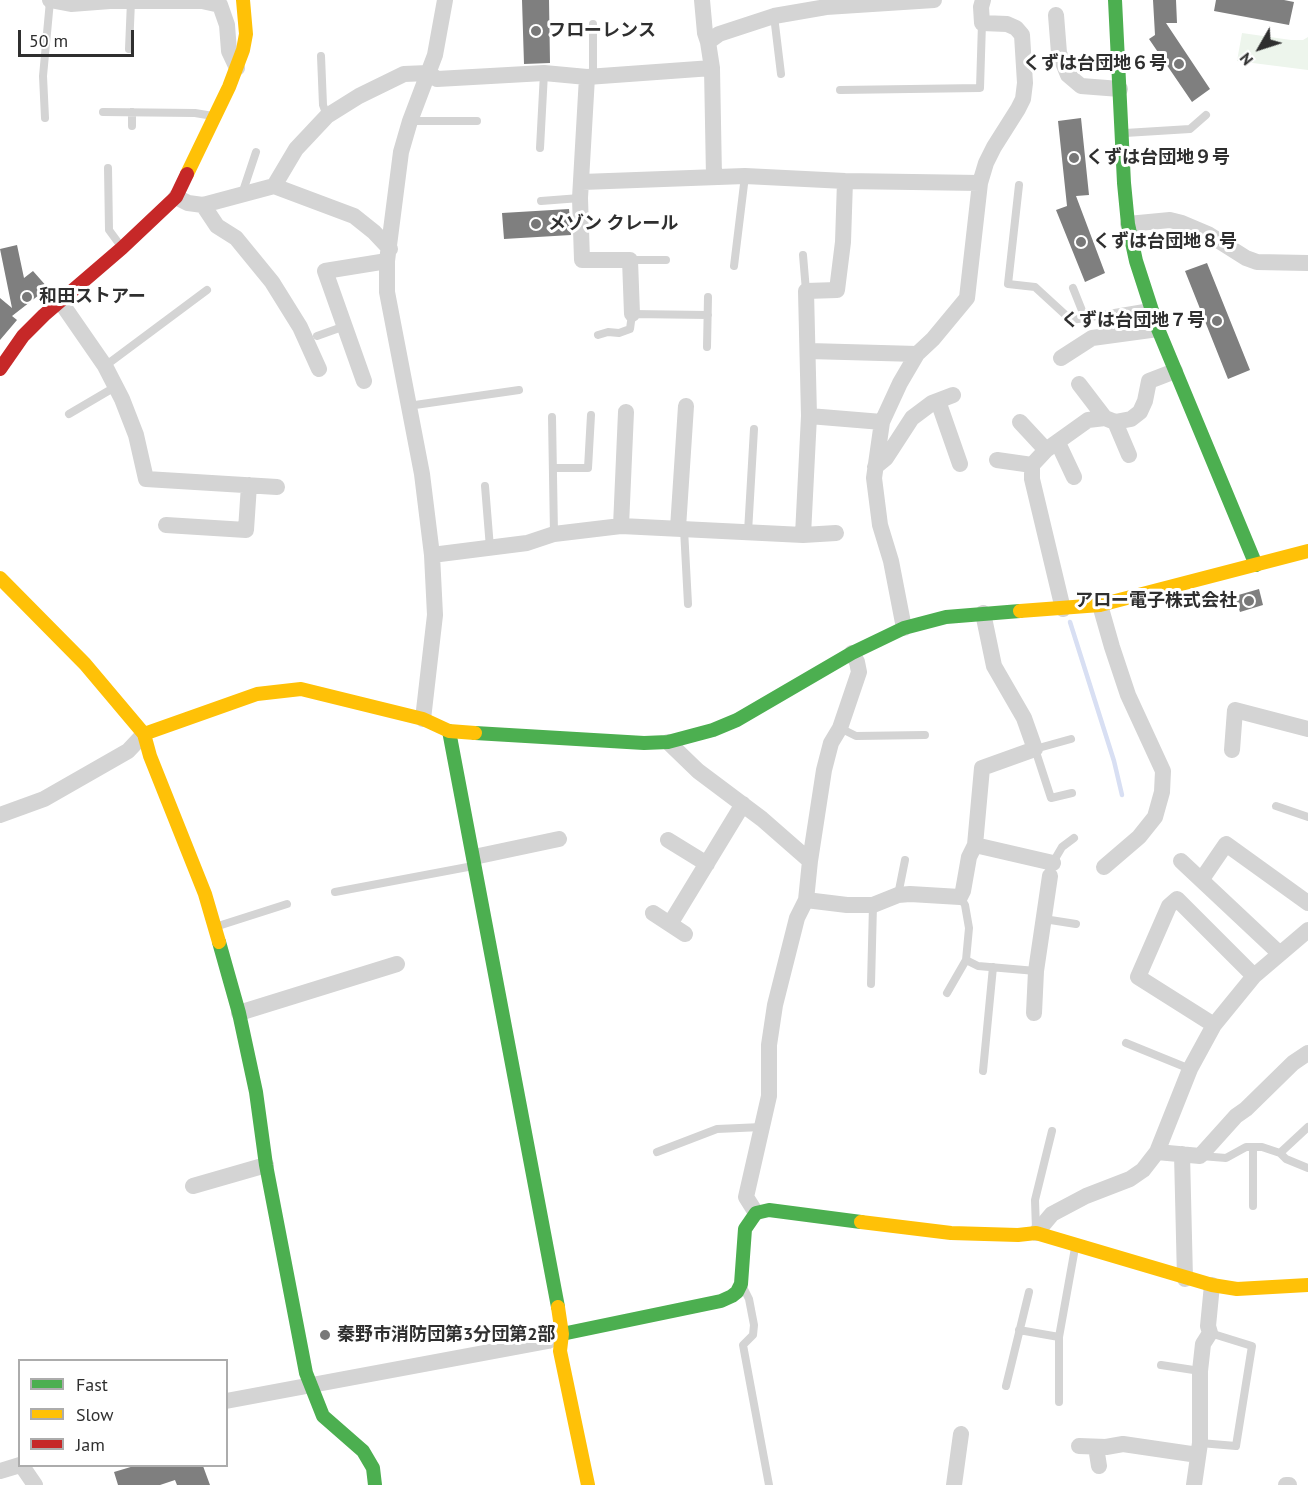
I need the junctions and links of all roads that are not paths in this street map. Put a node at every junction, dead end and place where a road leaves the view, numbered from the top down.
1 (243, 0) edge
2 (445, 0) edge
3 (702, 0) edge
4 (934, 0) edge
5 (1115, 0) edge
6 (50, 1) edge
7 (131, 1) edge
8 (887, 1) edge
9 (980, 8) edge
10 (1056, 15) dead end
11 (774, 16) junction
12 (593, 24) dead end
13 (708, 42) junction
14 (129, 49) dead end
15 (321, 56) dead end
16 (237, 68) junction
17 (712, 68) junction
18 (428, 74) junction
19 (544, 74) junction
20 (781, 74) dead end
21 (590, 77) junction
22 (1120, 89) junction
23 (840, 90) dead end
24 (103, 112) dead end
25 (132, 112) junction
26 (1206, 115) dead end
27 (215, 116) junction
28 (327, 116) junction
29 (45, 118) dead end
30 (477, 121) dead end
31 (410, 122) junction
32 (132, 126) dead end
33 (1121, 133) junction
34 (540, 148) dead end
35 (256, 152) dead end
36 (108, 168) dead end
37 (745, 176) junction
38 (714, 177) junction
39 (845, 182) junction
40 (980, 183) junction
41 (1019, 184) dead end
42 (274, 186) junction
43 (581, 190) junction
44 (242, 194) junction
45 (176, 197) junction
46 (541, 201) dead end
47 (203, 205) junction
48 (1128, 224) junction
49 (122, 248) junction
50 (388, 255) junction
51 (803, 255) dead end
52 (630, 260) junction
53 (666, 260) dead end
54 (1308, 263) edge
55 (734, 266) dead end
56 (1073, 288) dead end
57 (207, 290) dead end
58 (806, 291) junction
59 (708, 297) dead end
60 (60, 302) junction
61 (1150, 307) junction
62 (632, 314) junction
63 (708, 315) junction
64 (1084, 318) junction
65 (345, 326) junction
66 (1158, 329) junction
67 (598, 334) dead end
68 (317, 336) dead end
69 (707, 346) dead end
70 (808, 351) junction
71 (917, 354) junction
72 (1061, 358) dead end
73 (105, 366) junction
74 (0, 369) edge
75 (319, 369) dead end
76 (1175, 371) junction
77 (364, 381) dead end
78 (1079, 384) dead end
79 (116, 387) junction
80 (519, 390) dead end
81 (408, 406) junction
82 (686, 406) dead end
83 (626, 412) dead end
84 (69, 414) dead end
85 (591, 415) dead end
86 (809, 416) junction
87 (552, 417) dead end
88 (1110, 420) junction
89 (882, 422) junction
90 (1020, 422) dead end
91 (754, 429) dead end
92 (1052, 446) junction
93 (952, 455) dead end
94 (1129, 455) dead end
95 (997, 460) dead end
96 (1032, 465) junction
97 (875, 467) junction
98 (553, 468) junction
99 (1074, 477) dead end
100 (249, 485) junction
101 (485, 486) dead end
102 (278, 487) dead end
103 (166, 525) dead end
104 (621, 526) junction
105 (681, 529) junction
106 (748, 532) junction
107 (836, 533) dead end
108 (554, 534) junction
109 (803, 535) junction
110 (490, 548) junction
111 (1308, 551) edge
112 (432, 555) junction
113 (1256, 565) junction
114 (0, 578) edge
115 (688, 604) dead end
116 (1100, 605) junction
117 (1063, 609) junction
118 (983, 613) junction
119 (904, 628) junction
120 (852, 653) junction
121 (423, 719) junction
122 (840, 728) junction
123 (1308, 729) edge
124 (449, 730) junction
125 (144, 734) junction
126 (925, 735) dead end
127 (1071, 739) dead end
128 (668, 742) junction
129 (1035, 749) junction
130 (1232, 750) dead end
131 (1072, 793) dead end
132 (743, 804) junction
133 (1276, 806) dead end
134 (0, 815) edge
135 (1308, 818) edge
136 (1074, 838) dead end
137 (559, 839) dead end
138 (668, 840) dead end
139 (975, 845) junction
140 (905, 860) dead end
141 (810, 861) junction
142 (1181, 861) dead end
143 (475, 862) junction
144 (707, 864) junction
145 (1104, 867) dead end
146 (1051, 870) junction
147 (1202, 879) junction
148 (335, 892) dead end
149 (898, 895) junction
150 (960, 897) junction
151 (806, 900) junction
152 (1308, 903) edge
153 (287, 904) dead end
154 (873, 904) junction
155 (653, 913) dead end
156 (1044, 919) junction
157 (670, 924) junction
158 (1076, 924) dead end
159 (215, 927) junction
160 (1308, 930) edge
161 (685, 934) dead end
162 (1279, 953) junction
163 (966, 960) junction
164 (398, 964) dead end
165 (993, 967) junction
166 (1036, 971) junction
167 (1254, 976) junction
168 (871, 984) dead end
169 (947, 993) dead end
170 (1034, 1012) dead end
171 (239, 1013) junction
172 (1214, 1025) junction
173 (1126, 1043) dead end
174 (1308, 1053) edge
175 (1190, 1069) junction
176 (983, 1071) dead end
177 (762, 1127) junction
178 (1308, 1127) edge
179 (1052, 1131) dead end
180 (1253, 1147) junction
181 (657, 1152) dead end
182 (1157, 1152) junction
183 (1280, 1153) junction
184 (1182, 1154) junction
185 (1200, 1156) junction
186 (266, 1165) junction
187 (1308, 1168) edge
188 (193, 1185) dead end
189 (1253, 1206) dead end
190 (756, 1213) junction
191 (1036, 1233) junction
192 (1076, 1244) junction
193 (1185, 1279) junction
194 (741, 1284) junction
195 (1212, 1285) junction
196 (1308, 1285) edge
197 (1029, 1292) dead end
198 (1019, 1330) junction
199 (1210, 1333) junction
200 (562, 1334) junction
201 (1059, 1337) junction
202 (1161, 1365) dead end
203 (1200, 1371) junction
204 (1006, 1386) dead end
205 (311, 1387) junction
206 (228, 1401) edge
207 (1059, 1402) dead end
208 (961, 1434) dead end
209 (1199, 1449) junction
210 (18, 1466) edge
211 (1099, 1466) dead end
212 (22, 1467) edge
213 (0, 1471) edge
214 (35, 1485) edge
215 (375, 1485) edge
216 (588, 1485) edge
217 (767, 1485) edge
218 (954, 1485) edge
219 (1194, 1485) edge

1 - 16 street
2 - 18 street
3 - 13 street
4 - 8 street
5 - 22 street
6 - 7 street
6 - 29 lane
7 - 14 lane
7 - 16 street
8 - 11 street
9 - 23 lane
9 - 40 street
10 - 22 street
11 - 13 street
11 - 20 lane
12 - 21 lane
13 - 17 street
15 - 28 lane
16 - 27 street
17 - 21 street
17 - 38 street
18 - 19 street
18 - 28 street
18 - 31 street
19 - 21 street
19 - 34 lane
21 - 43 street
22 - 33 street
24 - 25 lane
25 - 27 lane
25 - 32 lane
26 - 33 lane
27 - 45 street
28 - 42 street
30 - 31 lane
31 - 50 street
33 - 48 street
35 - 44 lane
36 - 49 lane
37 - 38 street
37 - 39 street
37 - 55 lane
38 - 43 street
39 - 40 street
39 - 58 street
40 - 71 street
41 - 64 lane
42 - 44 street
42 - 50 street
43 - 46 lane
43 - 52 street
44 - 47 street
45 - 47 street
45 - 49 street
47 - 75 street
48 - 54 street
48 - 61 street
49 - 60 street
50 - 65 street
50 - 81 street
51 - 58 lane
52 - 53 lane
52 - 62 street
56 - 64 lane
57 - 73 lane
58 - 70 street
59 - 63 lane
60 - 73 street
60 - 74 street
61 - 64 lane
61 - 66 street
62 - 63 lane
62 - 67 lane
63 - 69 lane
65 - 68 lane
65 - 77 street
66 - 72 street
66 - 76 street
70 - 71 street
70 - 86 street
71 - 89 street
73 - 79 street
76 - 88 street
76 - 113 street
78 - 88 street
79 - 84 lane
79 - 100 street
80 - 81 lane
81 - 112 street
82 - 105 street
83 - 104 street
85 - 98 lane
86 - 89 street
86 - 109 street
87 - 98 lane
88 - 92 street
88 - 94 street
89 - 97 street
90 - 92 street
91 - 106 lane
92 - 96 street
92 - 99 street
93 - 97 street
95 - 96 street
96 - 117 street
97 - 119 street
98 - 108 lane
100 - 102 street
100 - 103 street
101 - 110 lane
104 - 105 street
104 - 108 street
105 - 106 street
105 - 115 lane
106 - 109 street
107 - 109 street
108 - 110 street
110 - 112 street
111 - 113 street
112 - 121 street
113 - 116 street
114 - 125 street
116 - 117 street
116 - 145 street
117 - 118 street
118 - 119 street
118 - 129 street
119 - 120 street
120 - 122 street
120 - 128 street
121 - 124 street
121 - 125 street
122 - 126 lane
122 - 141 street
123 - 130 street
124 - 128 street
124 - 143 street
125 - 134 street
125 - 159 street
127 - 129 lane
128 - 132 street
129 - 131 lane
129 - 139 street
132 - 141 street
132 - 144 street
133 - 135 lane
136 - 146 lane
137 - 143 street
138 - 144 street
139 - 146 street
139 - 150 street
140 - 149 lane
141 - 151 street
142 - 147 street
143 - 148 lane
143 - 200 street
144 - 157 street
146 - 156 street
147 - 152 street
147 - 162 street
149 - 150 street
149 - 154 street
150 - 163 lane
151 - 154 street
151 - 177 street
153 - 159 lane
154 - 168 lane
155 - 157 street
156 - 158 lane
156 - 166 street
157 - 161 street
159 - 171 street
160 - 162 street
162 - 167 street
163 - 165 lane
163 - 169 lane
164 - 171 street
165 - 166 lane
165 - 176 lane
166 - 170 street
167 - 172 street
167 - 172 street
171 - 186 street
172 - 175 street
173 - 175 lane
174 - 185 street
175 - 182 street
177 - 181 lane
177 - 190 street
178 - 183 lane
179 - 191 lane
180 - 183 lane
180 - 185 lane
180 - 189 lane
182 - 184 street
182 - 191 street
183 - 187 lane
184 - 185 street
184 - 193 street
186 - 188 street
186 - 205 street
190 - 191 street
190 - 194 street
191 - 192 street
192 - 193 street
192 - 201 lane
193 - 195 street
194 - 200 street
194 - 217 lane
195 - 196 street
195 - 199 street
197 - 198 lane
198 - 201 lane
198 - 204 lane
199 - 203 street
199 - 209 lane
200 - 205 street
200 - 216 street
201 - 207 lane
202 - 203 lane
203 - 209 street
205 - 206 street
205 - 215 street
208 - 218 street
209 - 211 street
209 - 219 street
210 - 213 street
212 - 214 street

